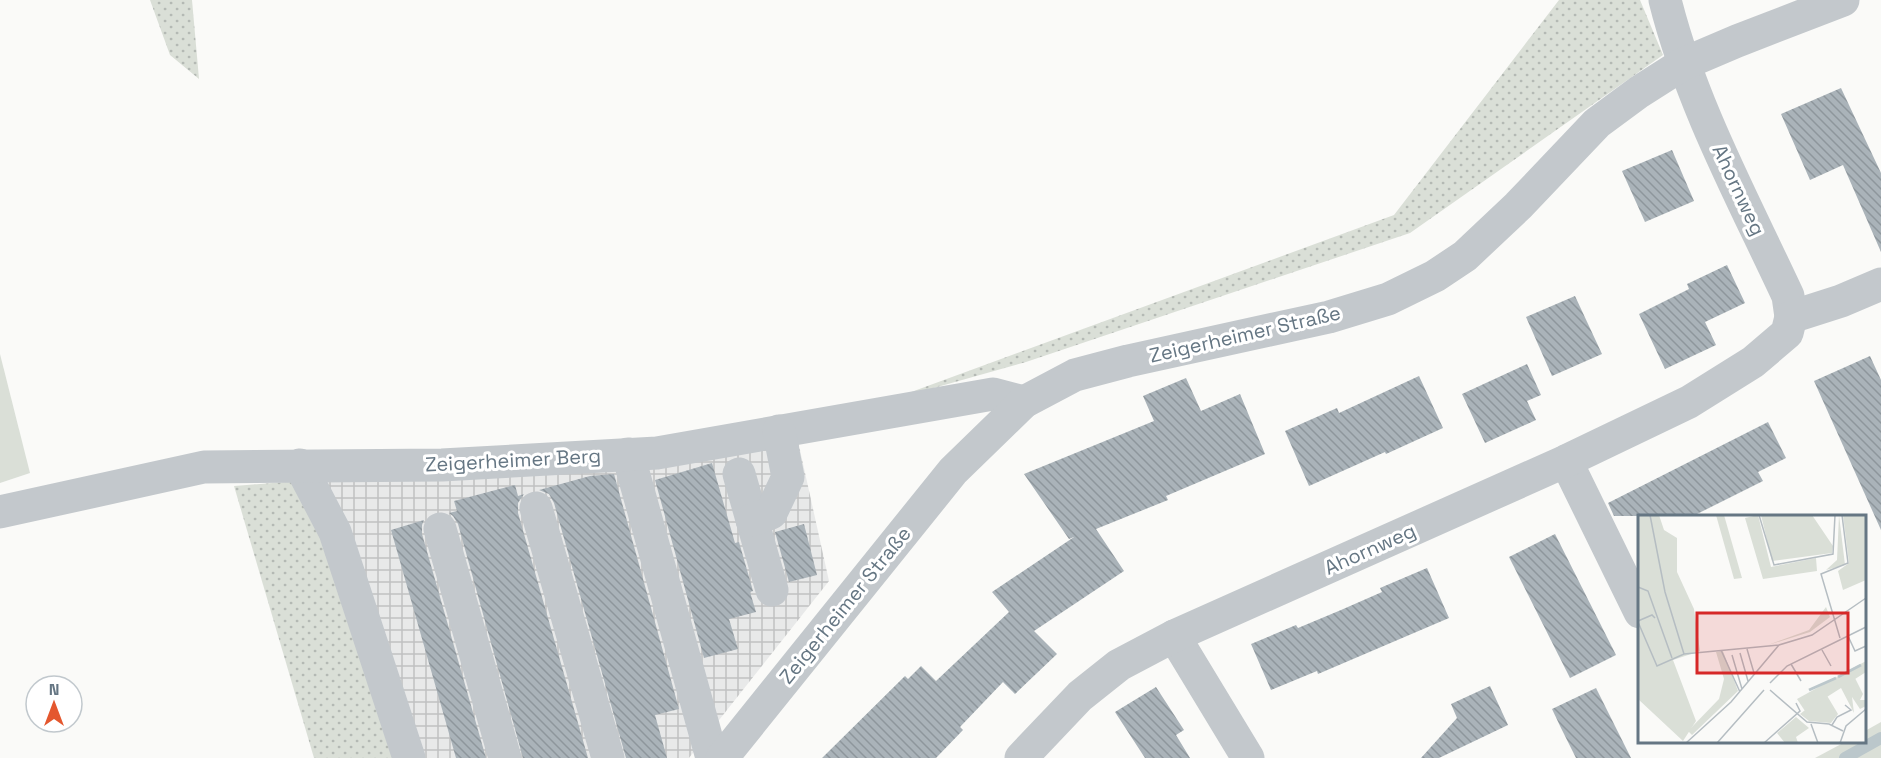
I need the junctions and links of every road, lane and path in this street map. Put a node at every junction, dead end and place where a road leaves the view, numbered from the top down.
1 (1665, 0) edge
2 (1843, 0) edge
3 (1683, 64) junction
4 (1881, 284) edge
5 (1791, 317) junction
6 (1024, 402) junction
7 (779, 431) junction
8 (628, 454) junction
9 (1566, 461) junction
10 (300, 465) junction
11 (739, 474) dead end
12 (536, 508) dead end
13 (0, 512) edge
14 (752, 520) junction
15 (440, 529) dead end
16 (772, 590) dead end
17 (1638, 608) edge
18 (1174, 636) junction
19 (409, 758) edge
20 (505, 758) edge
21 (608, 758) edge
22 (712, 758) edge
23 (722, 758) edge
24 (1020, 758) edge
25 (1248, 758) edge

1 - 3 street, Ahornweg
2 - 3 street, Zeigerheimer Straße
3 - 5 street, Ahornweg
3 - 6 street, Zeigerheimer Straße
4 - 5 street
5 - 9 street, Ahornweg
6 - 7 street, Zeigerheimer Berg
6 - 23 street, Zeigerheimer Straße
7 - 8 street, Zeigerheimer Berg
7 - 14 street
8 - 10 street, Zeigerheimer Berg
8 - 22 street
9 - 17 street
9 - 18 street, Ahornweg
10 - 13 street, Zeigerheimer Berg
10 - 19 street
11 - 14 street
12 - 21 street
14 - 16 street
15 - 20 street
18 - 24 street, Ahornweg
18 - 25 street

